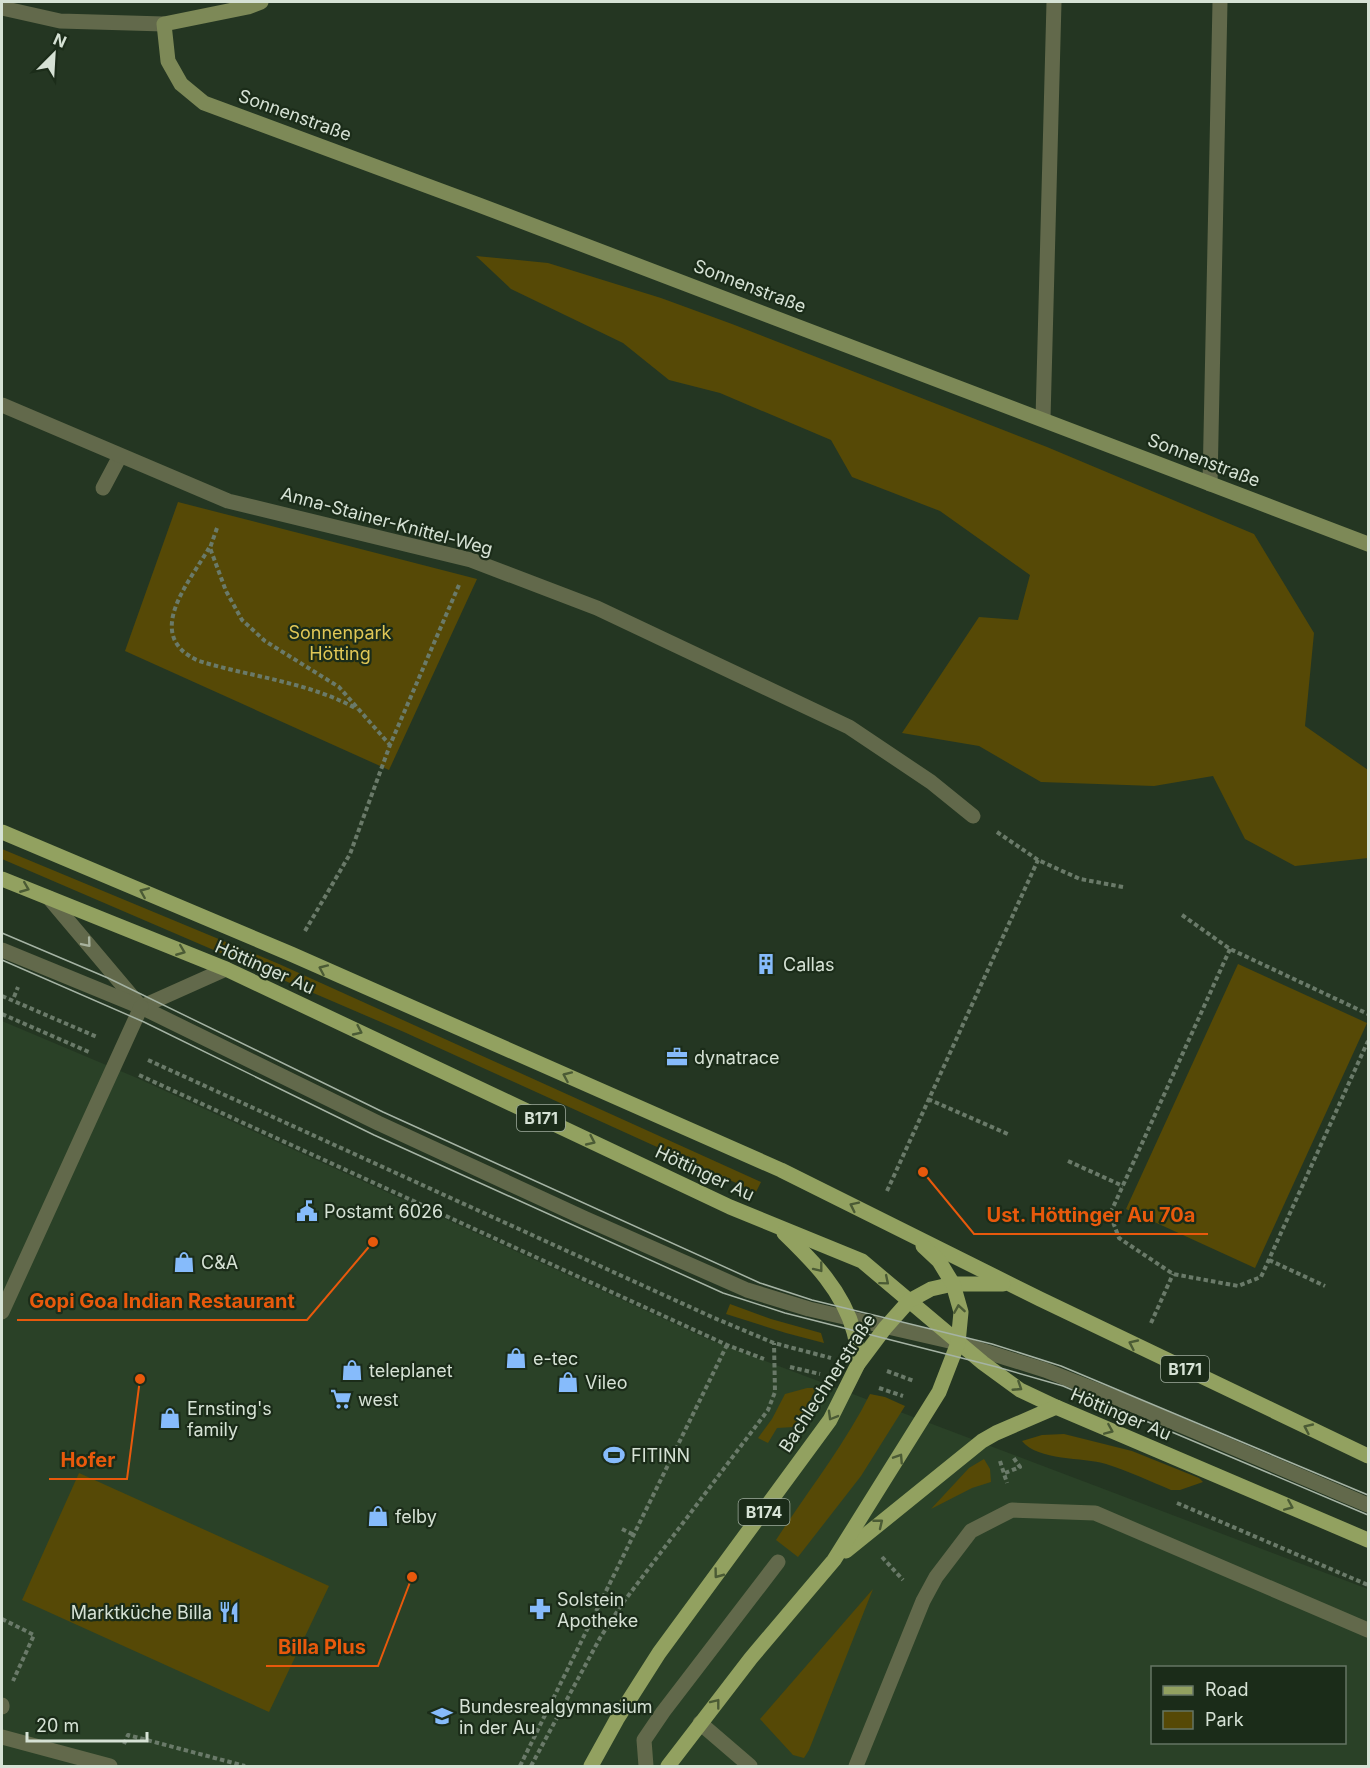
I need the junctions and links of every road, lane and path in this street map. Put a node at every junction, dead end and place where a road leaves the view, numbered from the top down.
1 (261, 2) edge
2 (1054, 2) edge
3 (1220, 2) edge
4 (2, 8) edge
5 (164, 24) junction
6 (2, 405) edge
7 (1043, 419) junction
8 (120, 456) junction
9 (1210, 484) junction
10 (103, 488) dead end
11 (228, 501) junction
12 (1368, 544) edge
13 (210, 548) junction
14 (471, 560) junction
15 (360, 711) junction
16 (390, 745) junction
17 (973, 816) joint
18 (2, 832) edge
19 (1038, 860) junction
20 (2, 879) edge
21 (1123, 887) dead end
22 (49, 898) junction
23 (1182, 915) dead end
24 (1230, 949) junction
25 (2, 950) edge
26 (291, 954) junction
27 (226, 969) junction
28 (2, 996) edge
29 (141, 1007) junction
30 (2, 1014) edge
31 (1368, 1014) edge
32 (1368, 1041) edge
33 (122, 1048) junction
34 (115, 1064) junction
35 (928, 1099) junction
36 (1010, 1135) dead end
37 (1068, 1161) dead end
38 (1123, 1186) junction
39 (876, 1216) junction
40 (778, 1227) junction
41 (907, 1232) junction
42 (1269, 1260) junction
43 (1173, 1274) junction
44 (954, 1284) junction
45 (1009, 1284) junction
46 (1325, 1286) dead end
47 (909, 1300) junction
48 (2, 1312) edge
49 (850, 1320) junction
50 (885, 1328) junction
51 (774, 1343) junction
52 (958, 1343) junction
53 (727, 1345) junction
54 (1140, 1347) junction
55 (824, 1356) dead end
56 (764, 1359) dead end
57 (858, 1364) junction
58 (790, 1367) dead end
59 (884, 1371) dead end
60 (820, 1374) dead end
61 (917, 1382) dead end
62 (874, 1387) dead end
63 (909, 1398) dead end
64 (1056, 1407) junction
65 (1368, 1456) edge
66 (1020, 1467) dead end
67 (1005, 1473) dead end
68 (1177, 1503) dead end
69 (1368, 1505) edge
70 (622, 1530) dead end
71 (634, 1535) junction
72 (862, 1537) junction
73 (1368, 1540) edge
74 (834, 1560) junction
75 (778, 1562) dead end
76 (1368, 1585) edge
77 (923, 1601) junction
78 (2, 1619) edge
79 (1368, 1630) edge
80 (2, 1706) edge
81 (699, 1723) junction
82 (2, 1737) edge
83 (123, 1746) dead end
84 (110, 1767) edge
85 (245, 1767) edge
86 (520, 1767) edge
87 (531, 1767) edge
88 (591, 1767) edge
89 (646, 1767) edge
90 (668, 1767) edge
91 (750, 1767) edge
92 (856, 1767) edge

1 - 5 street
2 - 7 street
3 - 9 street
4 - 5 street
5 - 7 street, Sonnenstraße
6 - 8 street, Anna-Stainer-Knittel-Weg
7 - 9 street, Sonnenstraße
8 - 10 street
8 - 11 street, Anna-Stainer-Knittel-Weg
9 - 12 street, Sonnenstraße
11 - 13 path
11 - 14 street, Anna-Stainer-Knittel-Weg
13 - 15 path
13 - 15 path
14 - 16 path
14 - 17 street, Anna-Stainer-Knittel-Weg
15 - 16 path
16 - 26 path
17 - 19 path
26 -> 18 main road, Höttinger Au / B171
19 - 21 path
19 - 35 path
20 -> 22 main road, Höttinger Au / B171
22 -> 27 main road, Höttinger Au / B171
22 -> 29 street
23 - 24 path
24 - 31 path
24 - 38 path
25 - 29 street
39 -> 26 main road, Höttinger Au / B171
27 - 29 street
27 -> 40 main road, Höttinger Au / B171
28 - 33 path
29 - 33 street
29 - 49 street
30 - 34 path
32 - 42 path
33 - 34 street
33 - 51 path
34 - 48 street
34 - 53 path
35 - 36 path
35 - 39 path
37 - 38 path
38 - 43 path
39 - 41 main road, Höttinger Au / B171
40 -> 47 main road, Höttinger Au / B171
40 -> 49 main road
41 - 44 main road
41 - 45 main road, Höttinger Au / B171
42 - 43 path
42 - 46 path
43 - 54 path
44 - 45 main road, Bachlechnerstraße / B174
44 - 47 main road, Bachlechnerstraße / B174
52 -> 44 main road
54 -> 45 main road, Höttinger Au / B171
47 - 50 main road, Bachlechnerstraße / B174
47 - 52 main road, Höttinger Au / B171
49 - 50 street
49 - 57 main road
50 - 52 street
50 - 57 main road, Bachlechnerstraße / B174
51 - 55 path
51 - 87 path
52 -> 64 main road, Höttinger Au / B171
52 - 69 street
74 -> 52 main road
53 - 56 path
53 - 71 path
65 -> 54 main road, Höttinger Au / B171
57 -> 88 main road, Bachlechnerstraße / B174
58 - 60 path
59 - 61 path
62 - 63 path
72 -> 64 main road
64 -> 73 main road, Höttinger Au / B171
66 - 67 path
68 - 76 path
70 - 71 path
71 - 86 path
72 - 74 main road
72 - 77 path
81 -> 74 main road
75 - 89 street
77 - 79 street
77 - 92 street
78 - 80 path
81 - 90 main road
81 - 91 street
82 - 84 street
83 - 85 path

